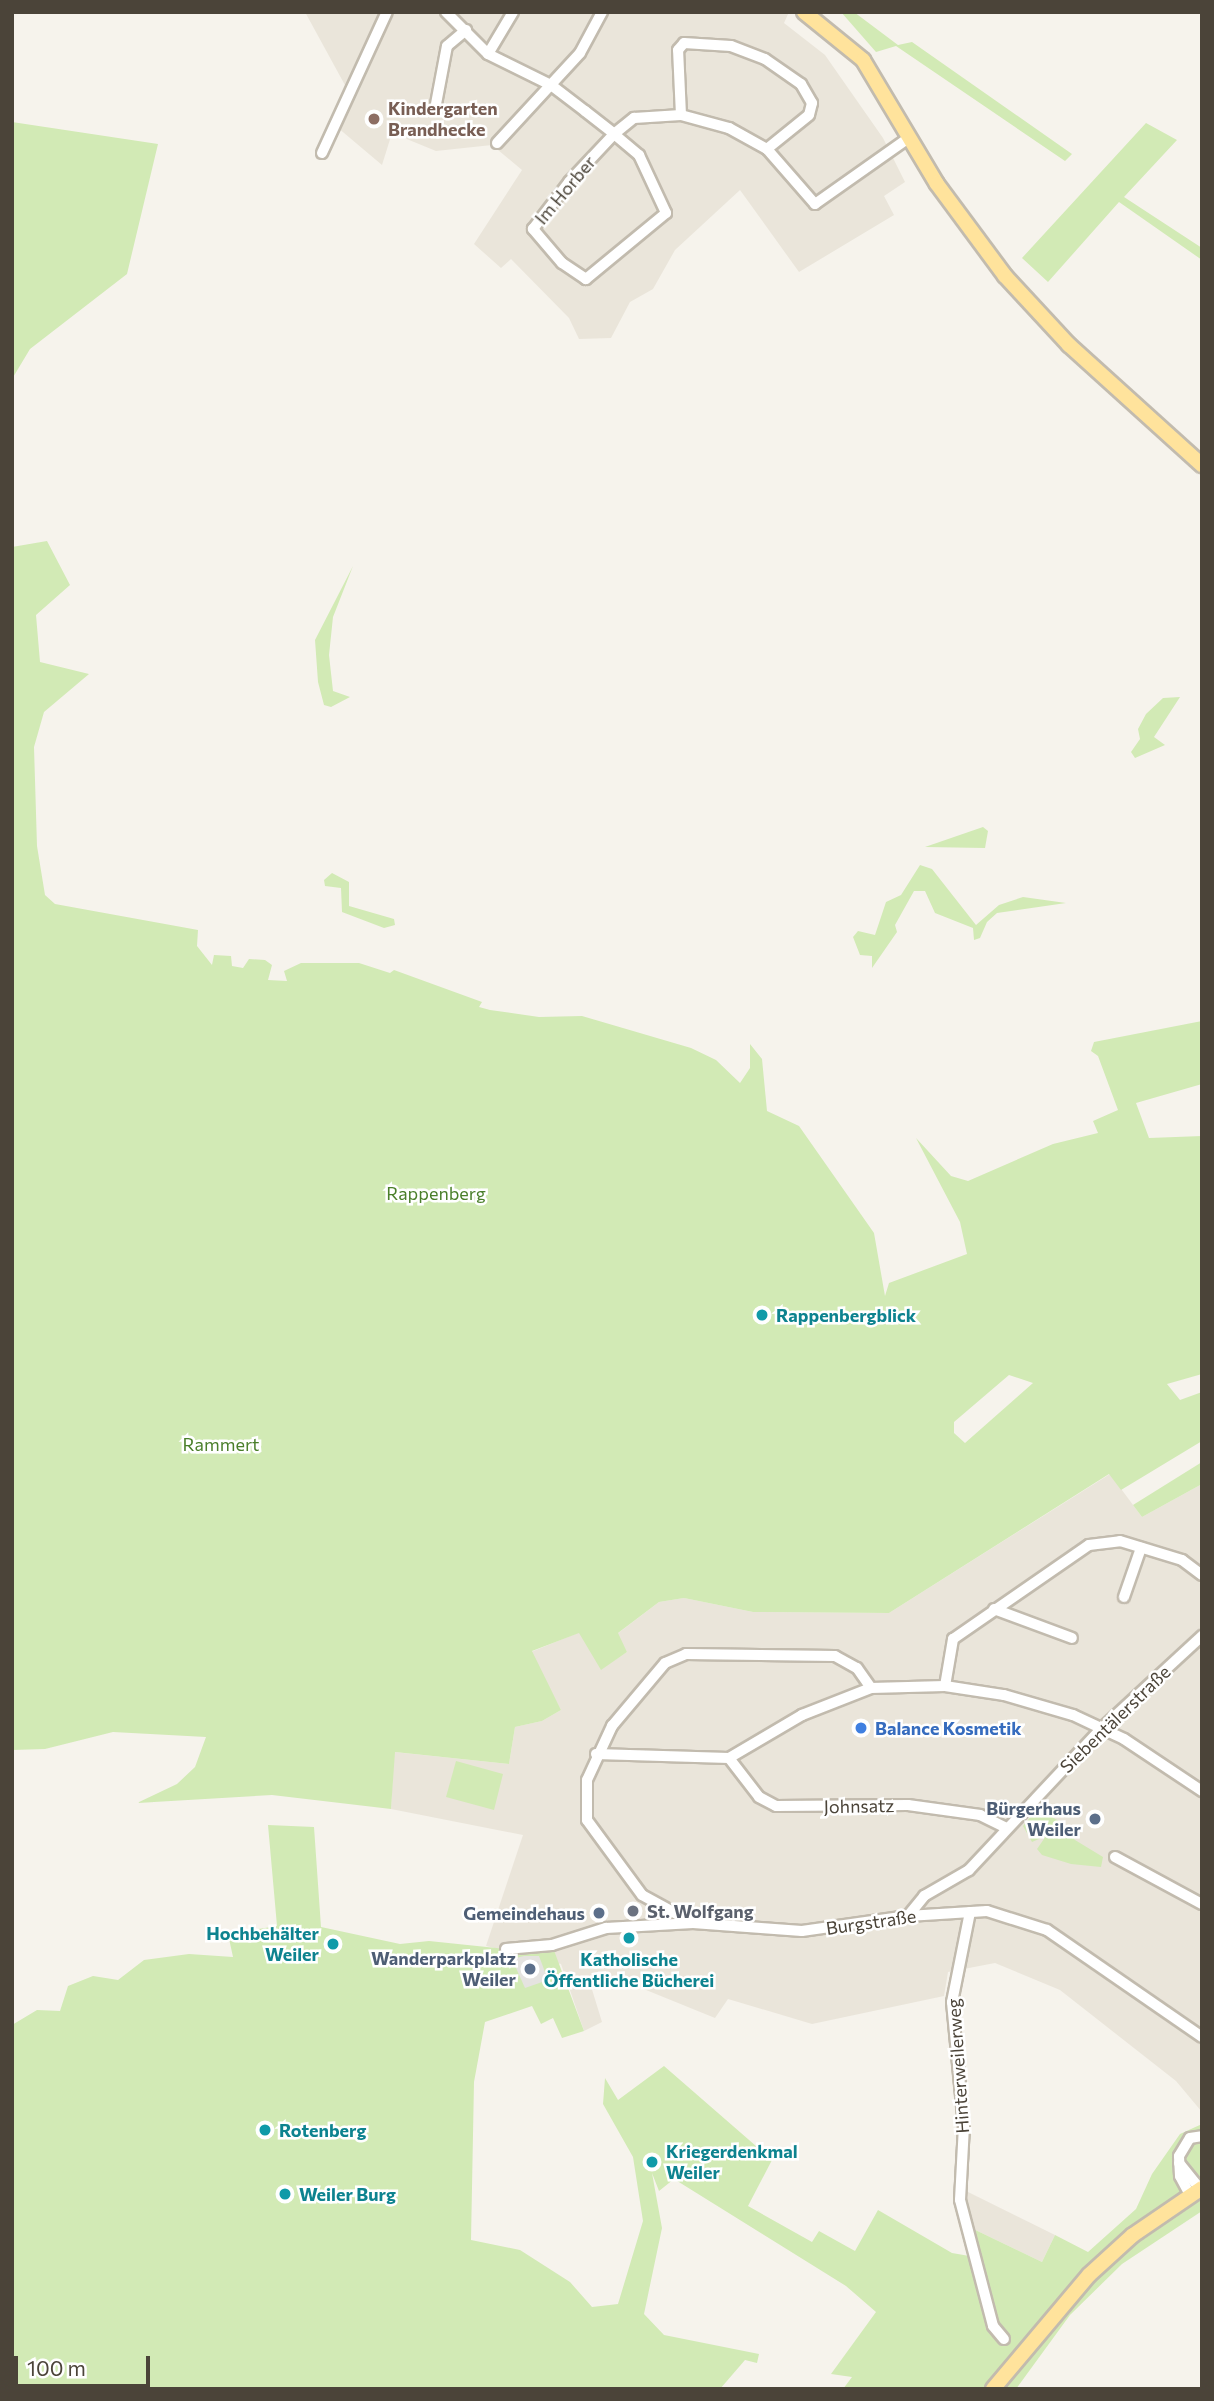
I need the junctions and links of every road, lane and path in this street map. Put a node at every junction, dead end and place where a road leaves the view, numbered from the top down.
1 (387, 12) edge
2 (446, 12) edge
3 (513, 12) edge
4 (602, 12) edge
5 (804, 12) edge
6 (466, 30) junction
7 (488, 54) junction
8 (551, 85) junction
9 (436, 104) dead end
10 (681, 115) junction
11 (614, 134) junction
12 (910, 137) junction
13 (497, 144) dead end
14 (767, 149) junction
15 (322, 153) dead end
16 (1202, 465) edge
17 (1141, 1548) junction
18 (1202, 1575) edge
19 (1125, 1597) dead end
20 (994, 1609) junction
21 (1202, 1636) edge
22 (1072, 1638) dead end
23 (944, 1686) junction
24 (871, 1688) junction
25 (1100, 1730) junction
26 (596, 1754) junction
27 (730, 1758) junction
28 (1202, 1791) edge
29 (1007, 1828) junction
30 (1115, 1857) dead end
31 (1202, 1904) edge
32 (970, 1912) junction
33 (908, 1916) junction
34 (693, 1923) junction
35 (506, 1949) dead end
36 (1202, 2037) edge
37 (1202, 2136) edge
38 (1197, 2191) edge
39 (1004, 2339) dead end
40 (993, 2389) edge

1 - 15 street
2 - 6 street
3 - 7 street
4 - 8 street
5 - 12 main road
6 - 7 street
6 - 9 street
7 - 8 street, Im Horber
8 - 11 street, Im Horber
8 - 13 street
10 - 11 street
10 - 14 street
10 - 14 street
11 - 11 street, Im Horber
12 - 14 street
12 - 16 main road
17 - 18 street
17 - 19 street
17 - 20 street
20 - 22 street
20 - 23 street
21 - 25 street, Siebentälerstraße
23 - 24 street
23 - 25 street
24 - 26 street
24 - 27 street
25 - 28 street
25 - 29 street, Siebentälerstraße
26 - 27 street
26 - 34 street
27 - 29 street, Johnsatz
29 - 33 street, Siebentälerstraße
30 - 31 street
32 - 33 street, Burgstraße
32 - 36 street, Burgstraße
32 - 39 street, Hinterweilerweg
33 - 34 street, Burgstraße
34 - 35 street, Burgstraße
37 - 38 street
38 - 40 main road

